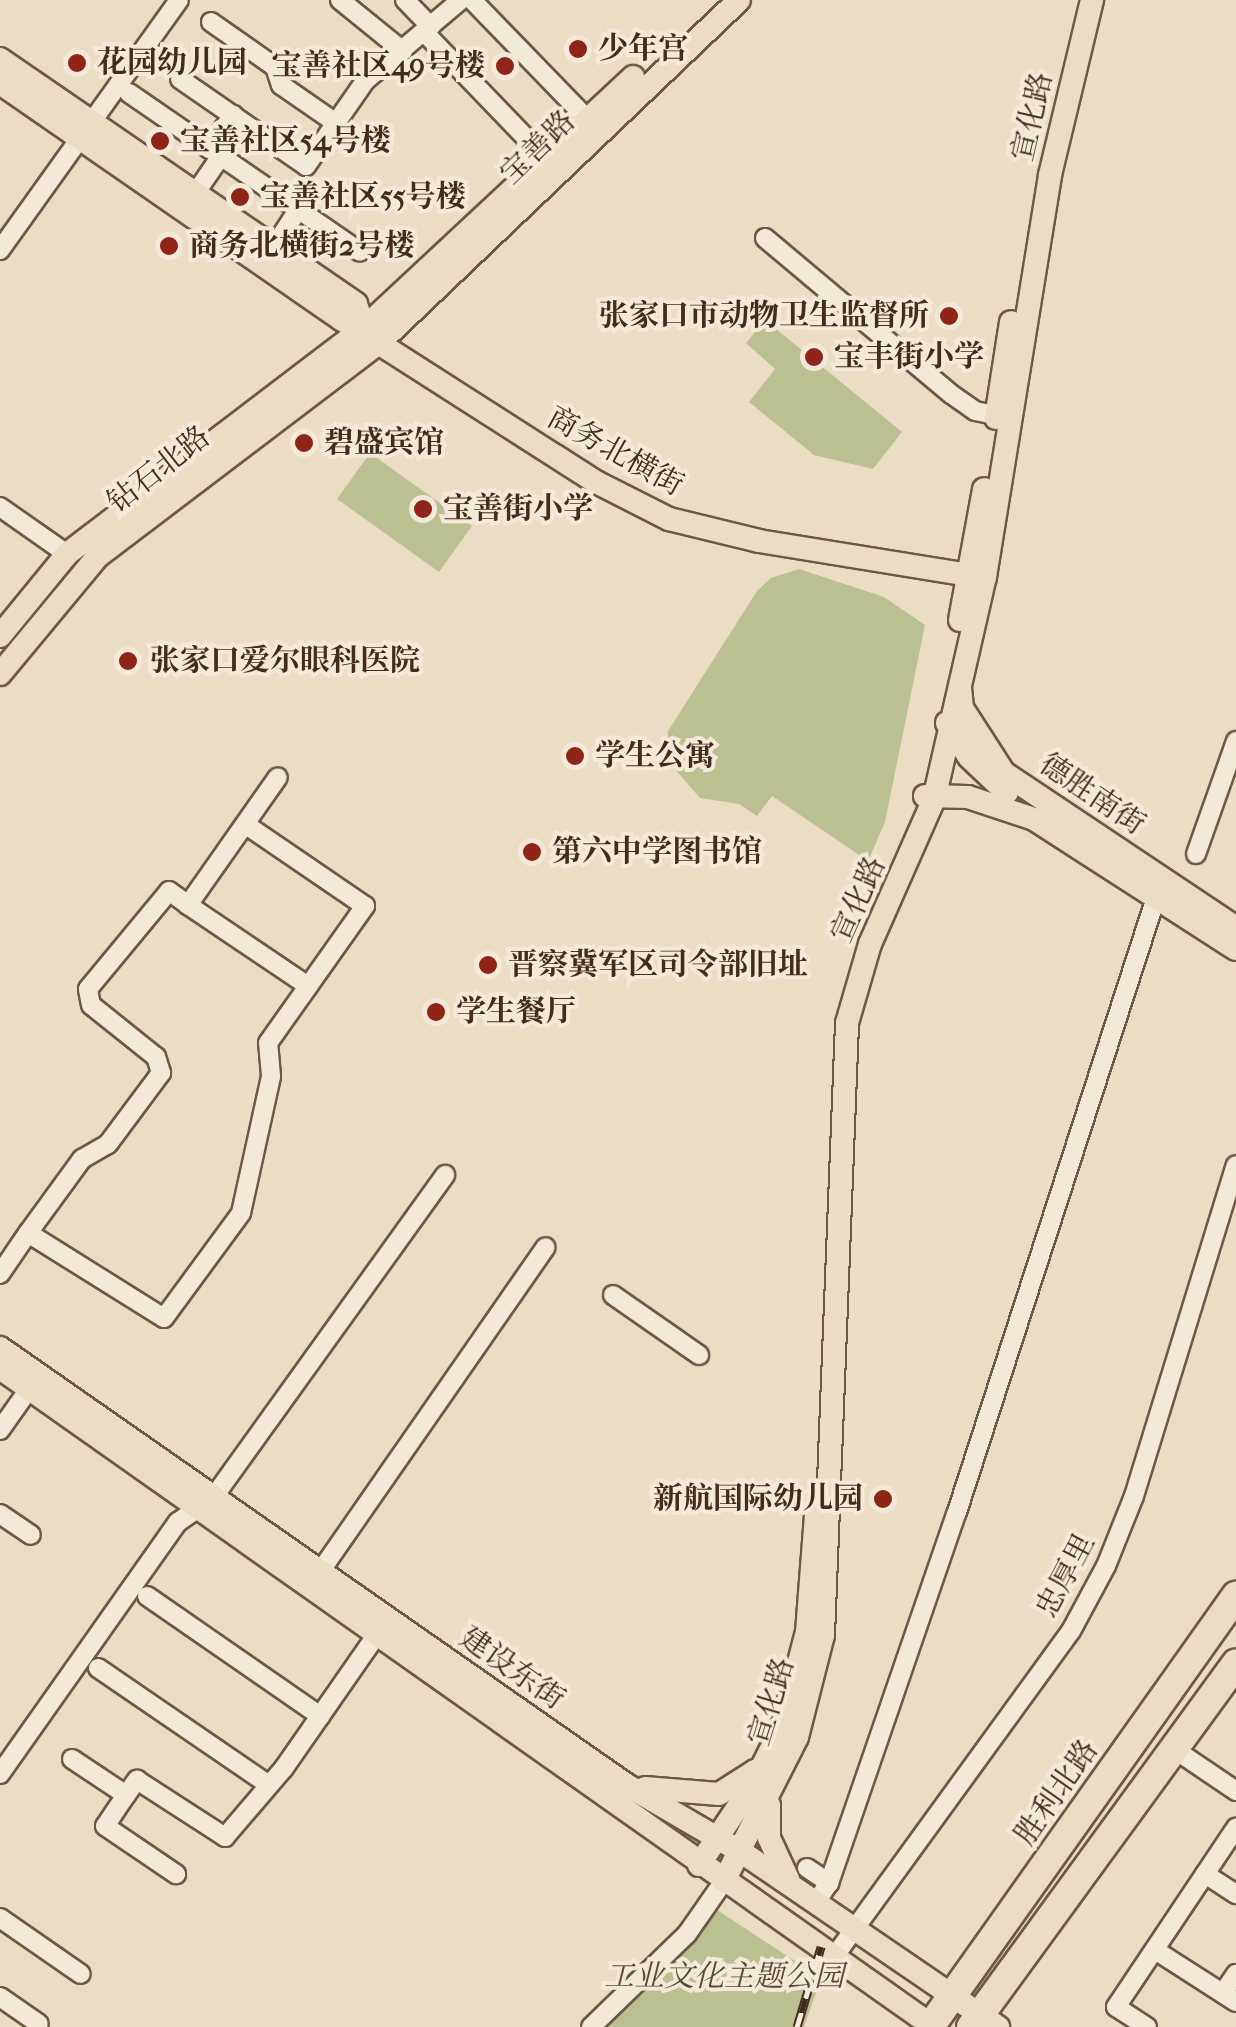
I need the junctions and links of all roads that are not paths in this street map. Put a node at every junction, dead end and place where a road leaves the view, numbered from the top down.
1 (179, 0) edge
2 (340, 0) edge
3 (405, 0) edge
4 (461, 0) edge
5 (472, 0) edge
6 (716, 0) edge
7 (739, 0) edge
8 (1078, 0) edge
9 (1092, 0) edge
10 (211, 22) dead end
11 (428, 30) junction
12 (402, 52) junction
13 (0, 59) edge
14 (180, 79) dead end
15 (0, 82) edge
16 (129, 93) dead end
17 (233, 115) junction
18 (336, 123) junction
19 (593, 125) junction
20 (84, 129) junction
21 (215, 152) junction
22 (551, 165) junction
23 (189, 202) junction
24 (298, 210) junction
25 (766, 238) dead end
26 (0, 250) edge
27 (360, 252) dead end
28 (268, 256) junction
29 (372, 334) junction
30 (1004, 416) junction
31 (0, 506) edge
32 (67, 554) junction
33 (977, 576) junction
34 (0, 636) edge
35 (0, 674) edge
36 (961, 678) junction
37 (942, 704) junction
38 (949, 728) junction
39 (1236, 740) edge
40 (278, 777) dead end
41 (929, 798) junction
42 (245, 824) junction
43 (1076, 840) junction
44 (1196, 854) dead end
45 (1159, 887) junction
46 (188, 905) junction
47 (1236, 928) edge
48 (1236, 949) edge
49 (308, 986) junction
50 (1236, 1166) edge
51 (445, 1175) dead end
52 (28, 1232) junction
53 (546, 1247) dead end
54 (0, 1274) edge
55 (613, 1295) dead end
56 (0, 1348) edge
57 (699, 1354) dead end
58 (0, 1368) edge
59 (34, 1382) junction
60 (0, 1430) edge
61 (205, 1503) junction
62 (0, 1514) edge
63 (31, 1535) dead end
64 (314, 1580) junction
65 (147, 1596) dead end
66 (1236, 1596) edge
67 (382, 1627) junction
68 (1236, 1664) edge
69 (98, 1668) dead end
70 (320, 1716) junction
71 (1174, 1748) junction
72 (767, 1757) junction
73 (72, 1758) dead end
74 (0, 1774) edge
75 (625, 1784) junction
76 (269, 1786) junction
77 (1236, 1791) edge
78 (126, 1796) junction
79 (770, 1799) junction
80 (1236, 1828) edge
81 (718, 1839) junction
82 (743, 1853) junction
83 (699, 1865) junction
84 (176, 1874) dead end
85 (1205, 1874) junction
86 (724, 1881) junction
87 (812, 1885) junction
88 (1236, 1894) edge
89 (0, 1918) edge
90 (854, 1928) junction
91 (1155, 1950) junction
92 (834, 1957) junction
93 (81, 1974) dead end
94 (1236, 1974) edge
95 (0, 1997) edge
96 (952, 1997) junction
97 (1230, 1998) edge
98 (983, 2023) edge
99 (39, 2024) dead end
100 (932, 2026) edge
101 (591, 2027) edge
102 (1146, 2027) edge

1 - 20 street
2 - 12 street
3 - 11 street
4 - 11 street
5 - 19 street
6 - 19 main road, 宝善路
7 - 19 main road, 宝善路
8 - 30 main road, 宣化路
9 - 30 main road, 宣化路
10 - 18 street
11 - 12 street
11 - 22 street
12 - 18 street
13 - 20 main road, 商务北横街
14 - 17 street
15 - 20 main road, 商务北横街
16 - 21 street
17 - 18 street
17 - 21 street
19 - 22 main road, 宝善路
20 - 23 main road, 商务北横街
20 - 26 street
21 - 23 street
21 - 24 street
22 - 29 main road, 宝善路
23 - 28 main road, 商务北横街
24 - 27 street
24 - 28 street
25 - 30 street
28 - 29 main road, 商务北横街
29 - 32 main road, 钻石北路
29 - 33 main road, 商务北横街
29 - 35 main road, 钻石北路
30 - 33 main road, 宣化路
31 - 32 street
32 - 34 main road, 钻石北路
33 - 36 main road, 宣化路
33 - 37 main road, 宣化路
36 - 38 main road, 宣化路
36 - 45 main road, 德胜南街
37 - 38 main road, 德胜南街
37 - 41 main road, 宣化路
38 - 41 main road, 宣化路
38 - 43 main road, 德胜南街
39 - 44 street
40 - 42 street
41 - 43 main road, 德胜南街
41 - 72 main road, 宣化路
41 - 79 main road, 宣化路
42 - 46 street
42 - 49 street
43 - 45 main road, 德胜南街
45 - 47 main road, 德胜南街
45 - 48 main road, 德胜南街
45 - 87 street
46 - 49 street
46 - 52 street
49 - 52 street
50 - 90 street, 忠厚里
51 - 61 street
52 - 54 street
53 - 64 street
55 - 57 street
56 - 59 main road, 建设东街
58 - 59 main road, 建设东街
59 - 60 street
59 - 61 main road, 建设东街
61 - 64 main road, 建设东街
61 - 74 street
62 - 63 street
64 - 67 main road, 建设东街
65 - 70 street
66 - 96 highway, 胜利北路
67 - 70 street
67 - 75 main road, 建设东街
67 - 83 main road, 建设东街
68 - 71 highway
69 - 76 street
70 - 76 street
71 - 77 street
71 - 98 highway
72 - 75 main road
72 - 81 main road, 宣化路
73 - 78 street
75 - 81 main road, 建设东街
76 - 78 street
78 - 84 street
79 - 82 main road, 宣化路
79 - 87 main road
80 - 85 street
81 - 82 main road, 建设东街
81 - 83 main road, 宣化路
82 - 86 main road, 宣化路
82 - 87 main road, 建设东街
83 - 86 main road, 建设东街
85 - 88 street
85 - 91 street
86 - 92 main road, 建设东街
86 - 101 street
87 - 90 main road, 建设东街
89 - 93 street
90 - 92 street, 忠厚里
90 - 96 main road, 建设东街
91 - 97 street
91 - 102 street
92 - 100 main road, 建设东街
94 - 97 street
95 - 99 street
96 - 98 main road, 建设东街
96 - 100 highway, 胜利北路

